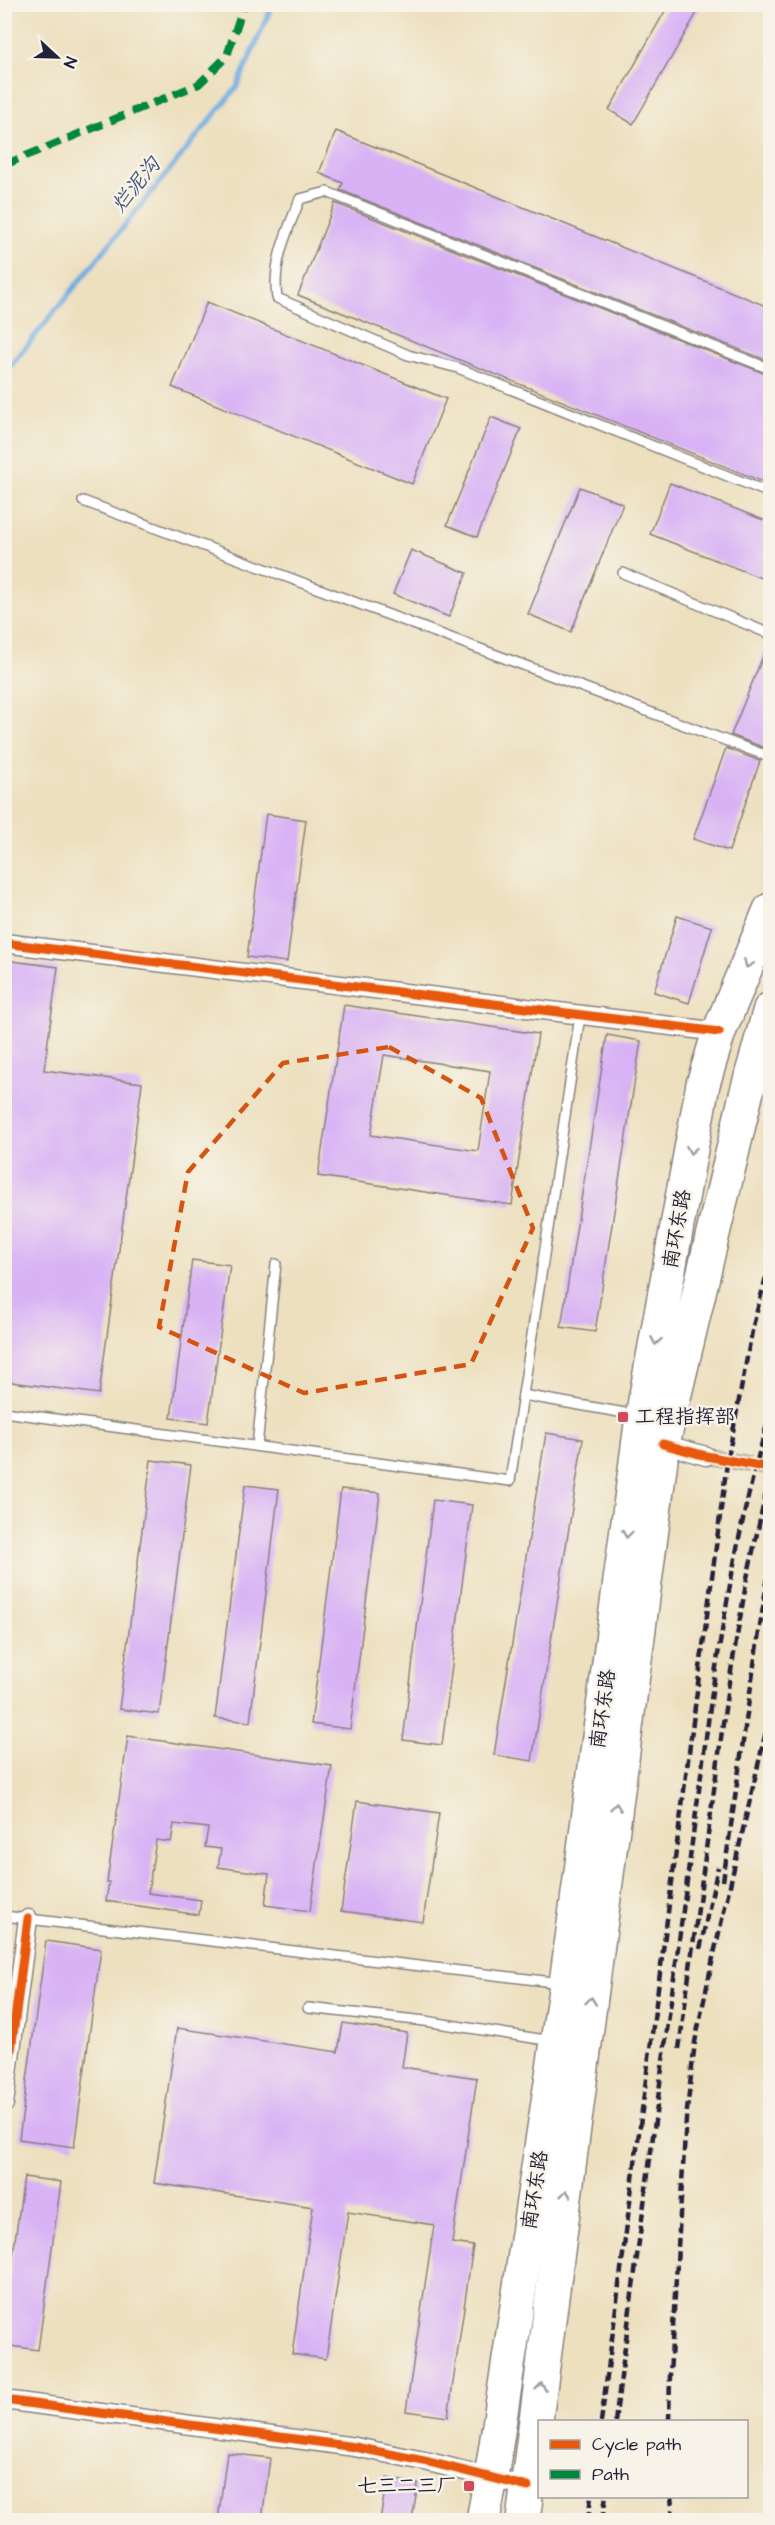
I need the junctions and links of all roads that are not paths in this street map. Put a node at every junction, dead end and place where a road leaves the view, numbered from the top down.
1 (771, 369) edge
2 (771, 493) edge
3 (84, 501) dead end
4 (623, 573) dead end
5 (771, 634) edge
6 (771, 757) edge
7 (771, 910) edge
8 (4, 943) edge
9 (771, 1009) edge
10 (580, 1016) junction
11 (719, 1032) junction
12 (276, 1264) dead end
13 (523, 1395) junction
14 (4, 1412) edge
15 (642, 1417) junction
16 (663, 1444) junction
17 (257, 1446) junction
18 (706, 1456) tunnel mouth
19 (4, 1916) edge
20 (28, 1918) junction
21 (566, 1983) junction
22 (308, 2008) dead end
23 (558, 2042) junction
24 (4, 2104) edge
25 (4, 2400) edge
26 (491, 2478) junction
27 (528, 2487) junction
28 (483, 2520) edge
29 (523, 2520) edge

1 - 2 lane
3 - 6 lane
4 - 5 lane
7 -> 11 highway, 南环东路
8 - 10 street
9 - 16 highway, 南环东路
10 - 11 street
10 - 13 lane
11 -> 15 highway, 南环东路
12 - 17 lane
13 - 15 lane
13 - 17 lane
14 - 17 lane
15 -> 21 highway, 南环东路
16 - 18 street
27 -> 16 highway, 南环东路
19 - 20 lane
20 - 21 lane
20 - 24 street
21 - 23 highway, 南环东路
22 - 23 lane
23 - 26 highway, 南环东路
25 - 26 street
26 - 27 street
26 - 28 highway, 南环东路
27 - 29 highway, 南环东路

